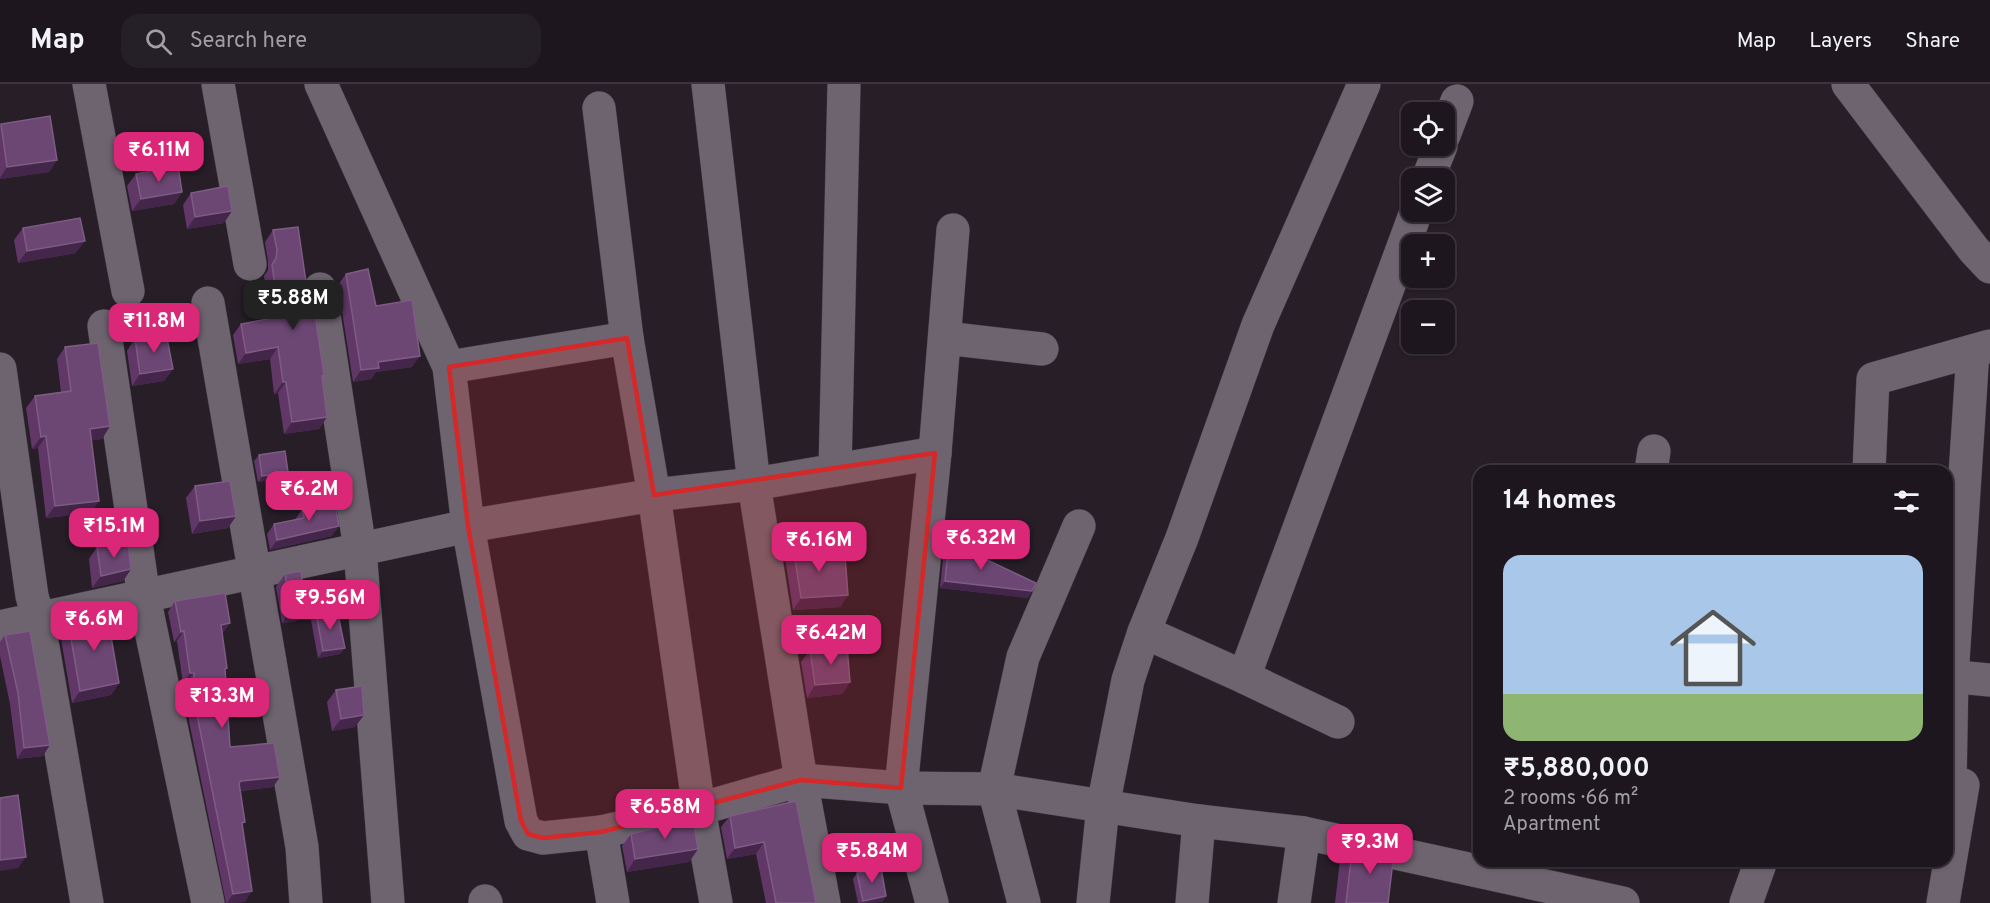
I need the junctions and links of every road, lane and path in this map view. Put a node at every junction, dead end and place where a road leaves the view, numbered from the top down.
1 (89, 84) edge
2 (218, 84) edge
3 (321, 84) edge
4 (708, 84) edge
5 (844, 84) edge
6 (1364, 84) edge
7 (1848, 84) edge
8 (1457, 101) dead end
9 (1455, 106) edge
10 (599, 108) dead end
11 (1412, 222) edge
12 (953, 231) dead end
13 (250, 264) dead end
14 (1990, 267) edge
15 (320, 290) dead end
16 (128, 291) dead end
17 (208, 303) dead end
18 (104, 326) dead end
19 (627, 338) junction
20 (945, 338) junction
21 (1042, 349) dead end
22 (1982, 349) edge
23 (449, 368) junction
24 (0, 369) edge
25 (936, 453) junction
26 (1869, 465) edge
27 (835, 470) junction
28 (754, 484) junction
29 (654, 495) junction
30 (468, 526) junction
31 (1079, 526) dead end
32 (360, 549) junction
33 (255, 571) junction
34 (144, 597) junction
35 (38, 618) junction
36 (0, 627) edge
37 (1144, 633) junction
38 (1953, 646) edge
39 (1244, 677) junction
40 (1953, 677) edge
41 (1990, 680) edge
42 (1953, 702) edge
43 (1338, 722) dead end
44 (801, 780) junction
45 (1963, 785) edge
46 (901, 788) junction
47 (994, 789) junction
48 (1102, 806) junction
49 (699, 808) junction
50 (1199, 821) junction
51 (601, 832) junction
52 (1304, 833) junction
53 (1953, 844) edge
54 (1759, 867) edge
55 (1949, 867) edge
56 (1539, 894) edge
57 (87, 903) edge
58 (208, 903) edge
59 (306, 903) edge
60 (388, 903) edge
61 (613, 903) edge
62 (716, 903) edge
63 (824, 903) edge
64 (932, 903) edge
65 (1024, 903) edge
66 (1093, 903) edge
67 (1192, 903) edge
68 (1294, 903) edge
69 (1623, 903) edge
70 (1746, 903) edge
71 (1943, 903) edge

1 - 16 street
2 - 13 street
3 - 23 street
4 - 28 street
5 - 27 street
6 - 37 street
7 - 14 street
8 - 9 street
10 - 19 street
11 - 39 street
12 - 20 street
15 - 32 street
17 - 33 street
18 - 34 street
19 - 23 street
19 - 29 street
20 - 21 street
20 - 25 street
22 - 26 street
22 - 38 street
23 - 30 street
24 - 35 street
25 - 27 street
25 - 46 street
27 - 28 street
28 - 29 street
28 - 44 street
29 - 30 street
29 - 49 street
30 - 32 street
30 - 51 street
31 - 47 street
32 - 33 street
32 - 60 street
33 - 34 street
33 - 59 street
34 - 35 street
34 - 58 street
35 - 36 street
35 - 57 street
37 - 39 street
37 - 48 street
39 - 43 street
40 - 41 street
42 - 45 street
44 - 46 street
44 - 49 street
44 - 63 street
45 - 53 street
46 - 47 street
46 - 64 street
47 - 48 street
47 - 65 street
48 - 50 street
48 - 66 street
49 - 51 street
49 - 62 street
50 - 52 street
50 - 67 street
51 - 61 street
52 - 56 street
52 - 68 street
54 - 70 street
55 - 71 street
56 - 69 street

